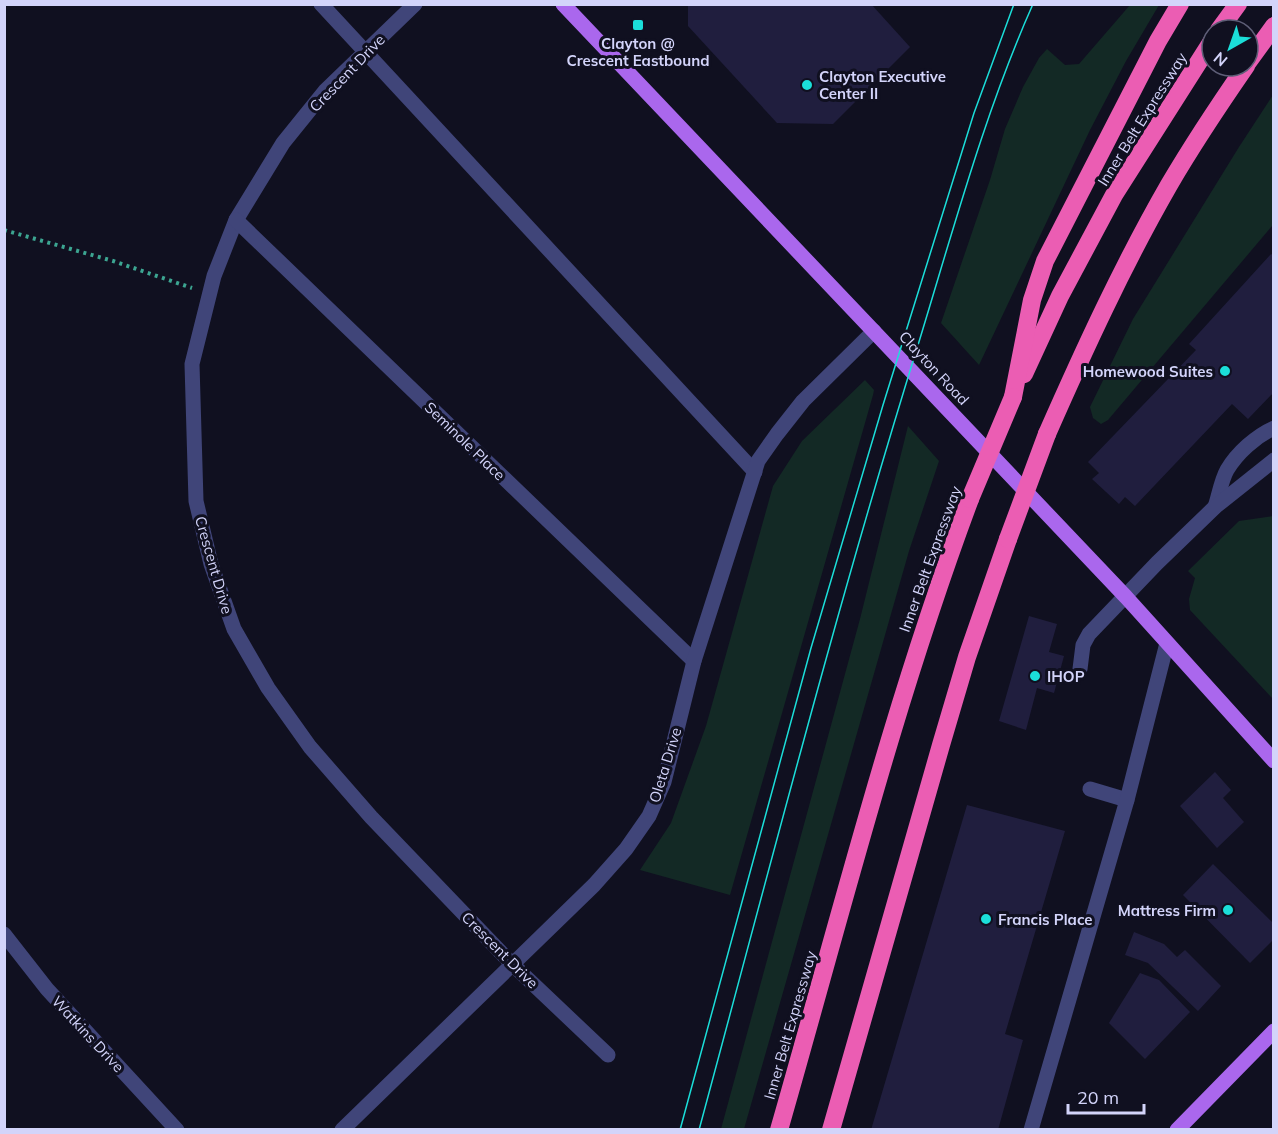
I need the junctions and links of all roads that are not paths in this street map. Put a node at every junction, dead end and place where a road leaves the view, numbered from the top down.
1 (321, 4) edge
2 (415, 4) edge
3 (563, 4) edge
4 (1180, 4) edge
5 (1238, 4) edge
6 (1228, 18) edge
7 (1274, 26) edge
8 (1260, 46) edge
9 (366, 52) junction
10 (1200, 60) edge
11 (1238, 78) edge
12 (236, 220) junction
13 (874, 332) junction
14 (1012, 397) junction
15 (1274, 428) edge
16 (1274, 460) edge
17 (754, 472) junction
18 (1215, 507) junction
19 (1126, 597) junction
20 (1167, 643) junction
21 (694, 661) junction
22 (1080, 669) dead end
23 (1274, 760) edge
24 (1090, 789) dead end
25 (1127, 800) junction
26 (4, 934) edge
27 (512, 964) junction
28 (1270, 1035) edge
29 (608, 1055) dead end
30 (177, 1130) edge
31 (342, 1130) edge
32 (779, 1130) edge
33 (831, 1130) edge
34 (1031, 1130) edge
35 (1177, 1130) edge

1 - 9 street
2 - 9 street, Crescent Drive
3 - 13 main road, Clayton Road
4 - 14 highway
5 - 6 highway
7 - 8 highway
9 - 12 street, Crescent Drive
9 - 17 street
10 - 14 highway, Inner Belt Expressway
11 - 33 highway, bridge
12 - 21 street, Seminole Place
12 - 27 street, Crescent Drive
13 - 17 street, Oleta Drive
13 - 19 main road, Clayton Road
14 - 32 highway, Inner Belt Expressway, bridge
15 - 18 street
16 - 18 street
17 - 21 street, Oleta Drive
18 - 19 street
19 - 20 main road, Clayton Road
19 - 22 street
20 - 23 main road, Clayton Road
20 - 25 street
21 - 27 street, Oleta Drive
24 - 25 street
25 - 34 street
26 - 30 street, Watkins Drive
27 - 29 street, Crescent Drive
27 - 31 street, Oleta Drive
28 - 35 main road

